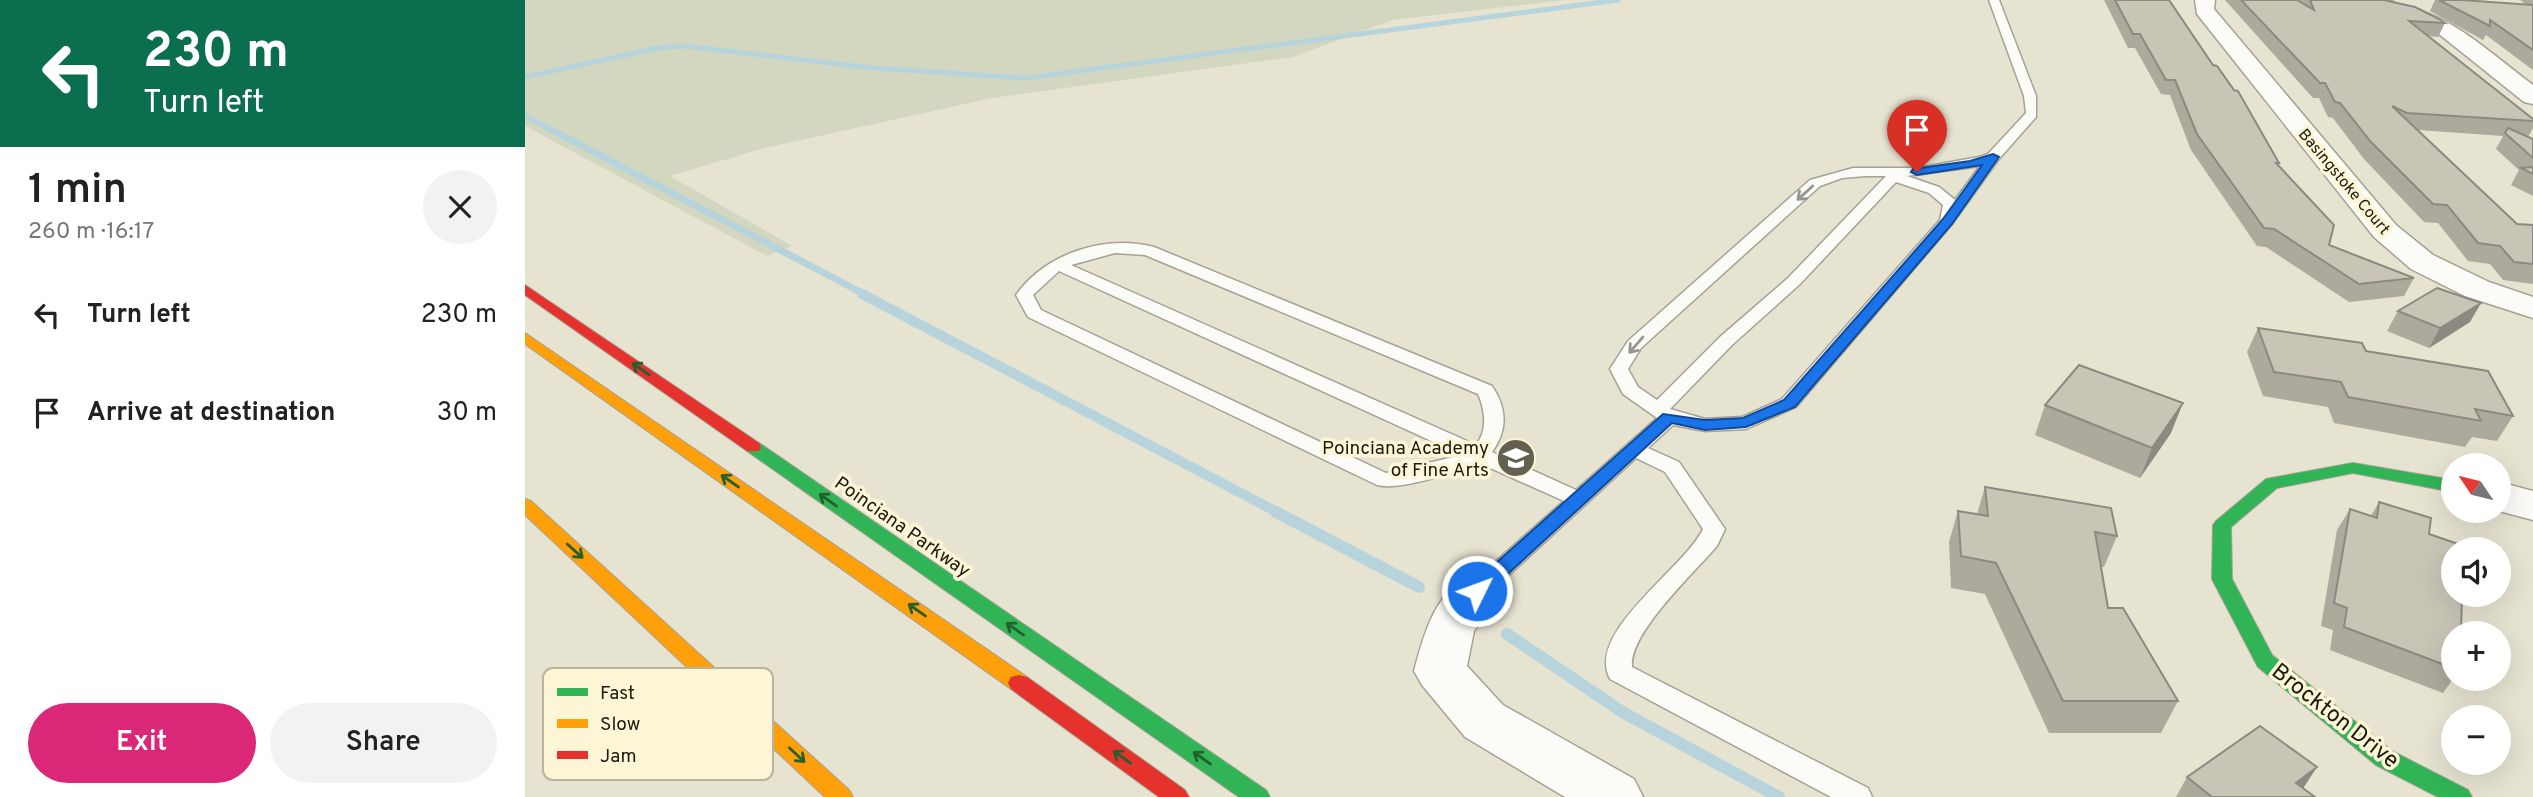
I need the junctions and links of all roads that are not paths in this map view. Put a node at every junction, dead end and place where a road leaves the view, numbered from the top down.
1 (1994, 0) edge
2 (2205, 0) edge
3 (2359, 0) edge
4 (2533, 97) edge
5 (1993, 157) junction
6 (1867, 171) junction
7 (1893, 177) junction
8 (1947, 221) junction
9 (1059, 265) junction
10 (525, 289) edge
11 (2533, 308) edge
12 (525, 337) edge
13 (1663, 414) junction
14 (1633, 449) junction
15 (1479, 454) junction
16 (2441, 484) edge
17 (1578, 499) junction
18 (2511, 500) edge
19 (525, 505) edge
20 (2533, 506) edge
21 (1477, 591) joint
22 (701, 668) edge
23 (773, 734) edge
24 (841, 797) edge
25 (1177, 797) edge
26 (1258, 797) edge
27 (1614, 797) edge
28 (1858, 797) edge
29 (2460, 797) edge

1 - 5 lane
2 - 11 street, Basingstoke Court
3 - 4 street
5 - 6 lane
5 - 8 lane
6 - 7 lane
6 -> 13 lane
7 - 8 lane
7 - 13 lane
8 - 13 lane
9 - 15 lane
9 - 15 lane
9 - 15 lane
26 -> 10 main road, Poinciana Parkway
25 -> 12 main road
13 - 14 lane
14 - 17 lane
14 - 28 lane
15 - 17 lane
16 - 29 main road, Brockton Drive
17 - 21 lane
18 - 20 street
19 -> 22 main road
21 - 27 street
23 -> 24 main road

